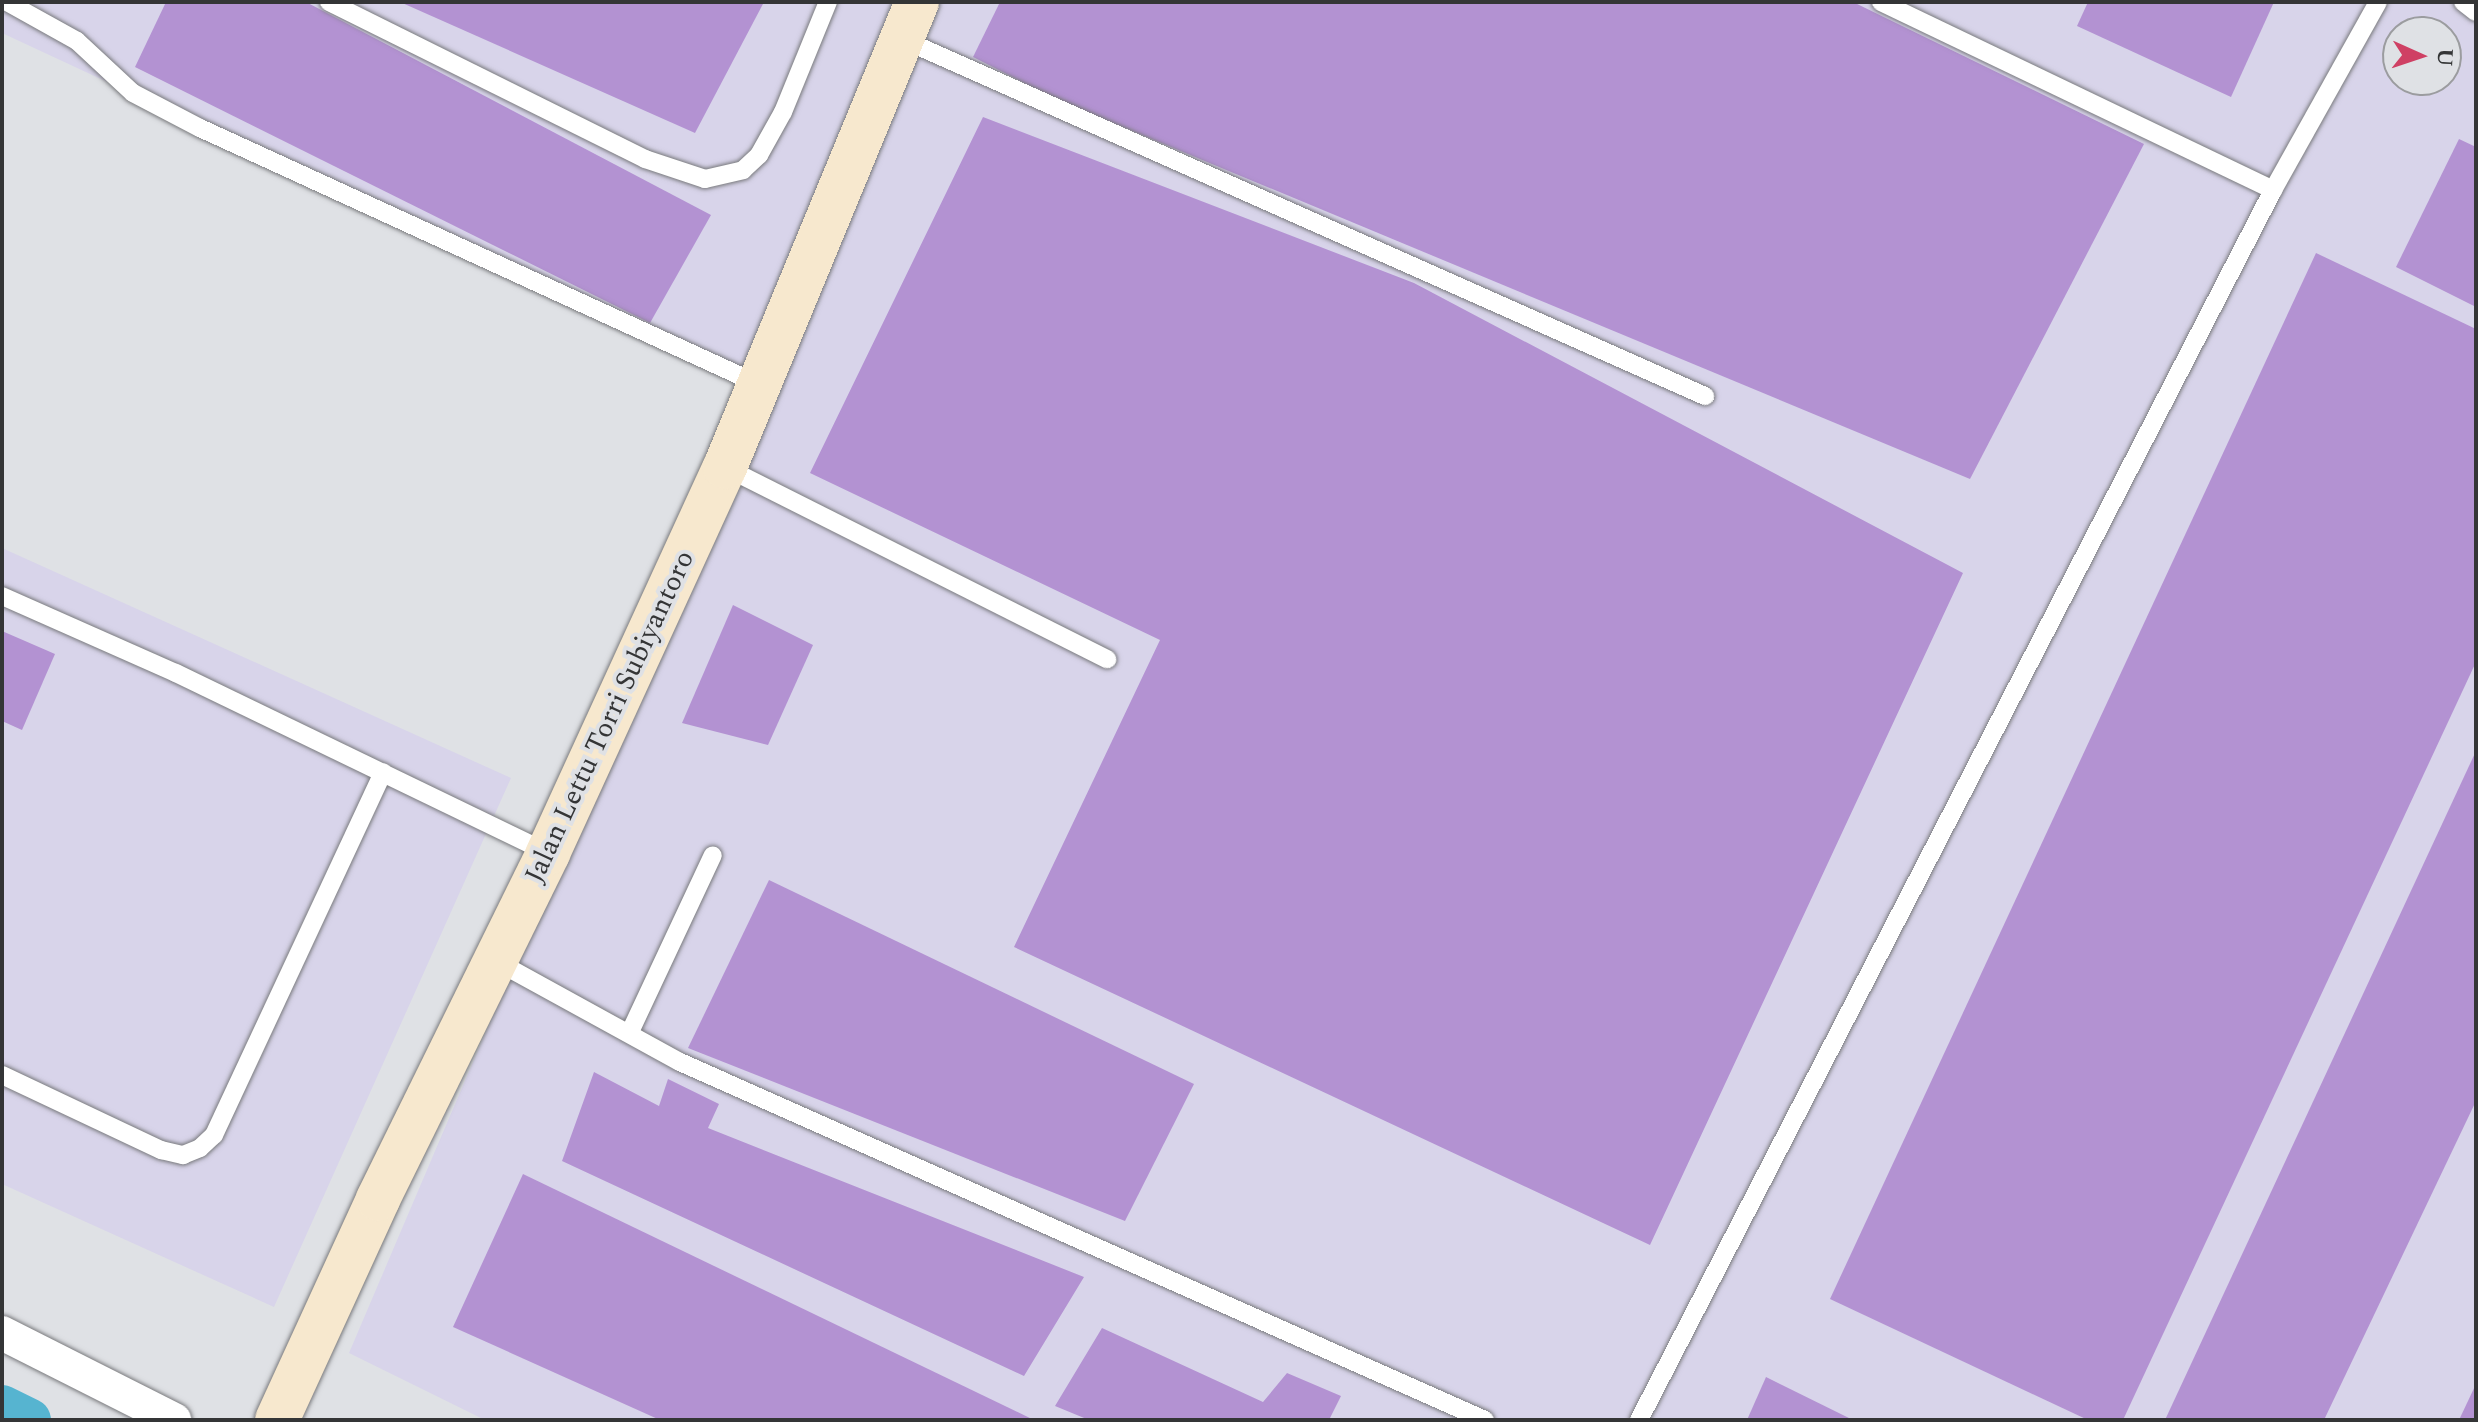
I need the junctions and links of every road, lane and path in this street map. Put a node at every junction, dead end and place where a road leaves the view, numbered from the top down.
1 (7, 2) edge
2 (329, 2) edge
3 (828, 2) edge
4 (1881, 2) edge
5 (2378, 2) edge
6 (2463, 2) edge
7 (2476, 12) edge
8 (908, 20) edge
9 (2273, 190) junction
10 (761, 386) junction
11 (1705, 396) dead end
12 (725, 467) junction
13 (2, 596) edge
14 (1107, 659) dead end
15 (383, 773) junction
16 (548, 853) junction
17 (713, 855) dead end
18 (493, 959) junction
19 (630, 1032) junction
20 (2, 1075) edge
21 (2, 1333) edge
22 (174, 1420) edge
23 (277, 1420) edge
24 (1485, 1420) edge
25 (1639, 1420) edge

1 - 10 lane
2 - 3 lane
4 - 9 lane
5 - 9 lane
6 - 7 lane
8 - 10 main road, Jalan Lettu Torri Subiyantoro
8 - 11 lane
9 - 25 lane
10 - 12 main road, Jalan Lettu Torri Subiyantoro
12 - 14 lane
12 - 16 main road, Jalan Lettu Torri Subiyantoro
13 - 15 lane
15 - 16 lane
15 - 20 lane
16 - 18 main road, Jalan Lettu Torri Subiyantoro
17 - 19 lane
18 - 19 lane
18 - 23 main road, Jalan Lettu Torri Subiyantoro
19 - 24 lane
21 - 22 street

